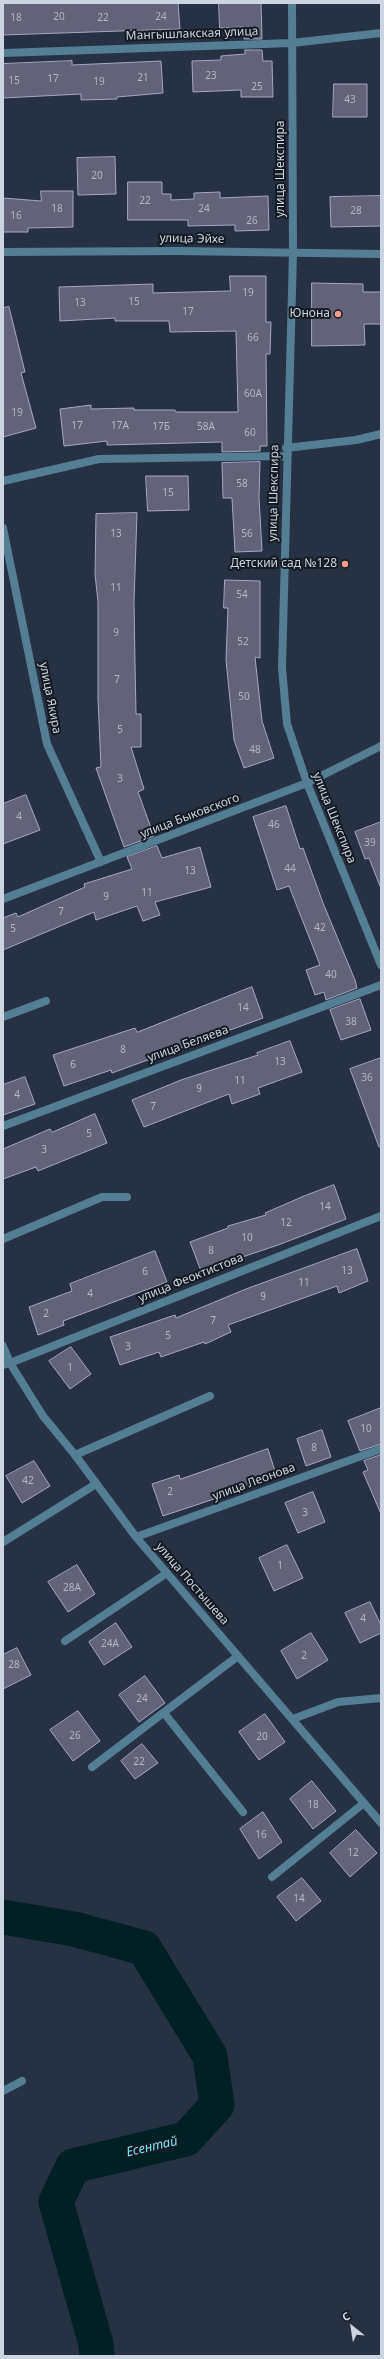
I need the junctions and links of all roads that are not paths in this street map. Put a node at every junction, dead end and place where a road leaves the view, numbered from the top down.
1 (292, 3) edge
2 (381, 33) edge
3 (292, 43) junction
4 (3, 53) edge
5 (3, 252) edge
6 (293, 253) junction
7 (381, 254) edge
8 (381, 434) edge
9 (286, 452) junction
10 (3, 481) edge
11 (3, 528) edge
12 (381, 746) edge
13 (307, 783) junction
14 (101, 862) junction
15 (3, 899) edge
16 (381, 965) edge
17 (381, 985) edge
18 (46, 1001) dead end
19 (3, 1017) edge
20 (3, 1126) edge
21 (127, 1197) dead end
22 (381, 1216) edge
23 (3, 1239) edge
24 (3, 1346) edge
25 (6, 1364) edge
26 (210, 1396) dead end
27 (381, 1449) edge
28 (75, 1455) junction
29 (96, 1484) junction
30 (136, 1537) junction
31 (3, 1542) edge
32 (167, 1573) junction
33 (65, 1641) dead end
34 (238, 1656) junction
35 (381, 1698) edge
36 (164, 1713) junction
37 (293, 1719) junction
38 (92, 1767) dead end
39 (364, 1803) junction
40 (243, 1812) dead end
41 (381, 1823) edge
42 (272, 1876) dead end
43 (22, 2082) dead end
44 (3, 2091) edge

1 - 3 street, улица Шекспира
2 - 3 street, Мангышлакская улица
3 - 4 street, Мангышлакская улица
3 - 6 street, улица Шекспира
5 - 6 street, улица Эйхе
6 - 7 street, улица Эйхе
6 - 9 street, улица Шекспира
8 - 9 street
9 - 10 street
9 - 13 street, улица Шекспира
11 - 14 street, улица Якира
12 - 13 street, улица Быковского
13 - 14 street, улица Быковского
13 - 16 street, улица Шекспира
14 - 15 street, улица Быковского
17 - 20 street, улица Беляева
18 - 19 street
21 - 23 street
22 - 25 street, улица Феоктистова
24 - 25 street, улица Постышева
25 - 28 street, улица Постышева
26 - 28 street
27 - 30 street, улица Леонова
28 - 29 street, улица Постышева
29 - 30 street, улица Постышева
29 - 31 street
30 - 32 street, улица Постышева
32 - 33 street
32 - 34 street, улица Постышева
34 - 36 street
34 - 37 street, улица Постышева
35 - 37 street
36 - 38 street
36 - 40 street
37 - 39 street, улица Постышева
39 - 41 street, улица Постышева
39 - 42 street
43 - 44 street

